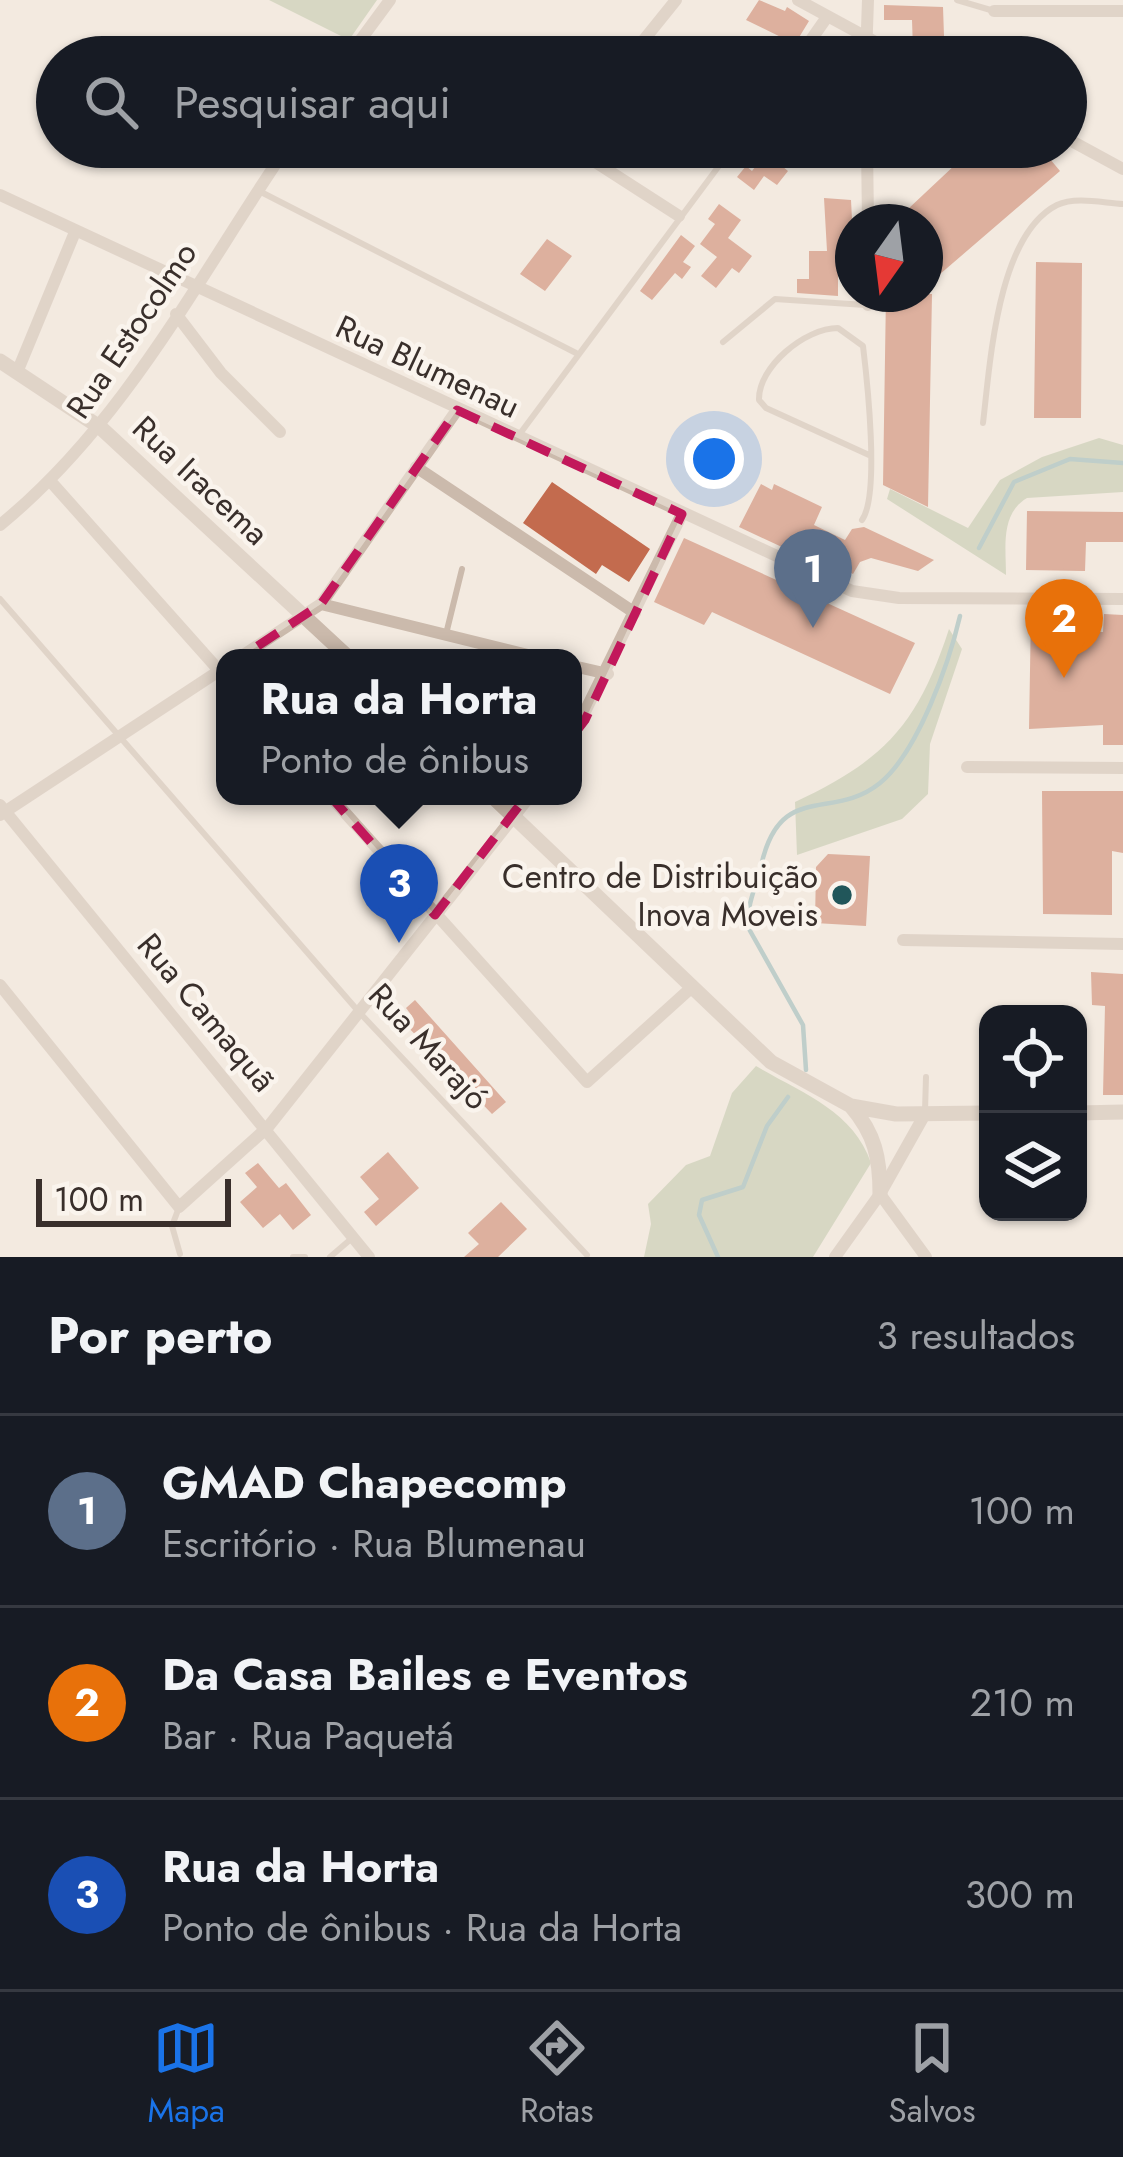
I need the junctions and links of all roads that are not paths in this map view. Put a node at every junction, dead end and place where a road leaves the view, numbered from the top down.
1 (390, 0) edge
2 (676, 0) edge
3 (799, 0) edge
4 (868, 0) edge
5 (957, 0) edge
6 (994, 11) joint
7 (1123, 11) edge
8 (827, 17) junction
9 (367, 36) edge
10 (647, 36) edge
11 (814, 36) edge
12 (861, 36) edge
13 (866, 36) edge
14 (1087, 150) edge
15 (272, 168) edge
16 (605, 168) edge
17 (717, 168) edge
18 (867, 168) edge
19 (1123, 170) edge
20 (257, 190) junction
21 (0, 195) edge
22 (868, 204) edge
23 (1123, 204) edge
24 (679, 216) junction
25 (75, 232) junction
26 (193, 288) junction
27 (835, 299) edge
28 (176, 314) junction
29 (722, 342) dead end
30 (576, 353) junction
31 (0, 361) edge
32 (18, 370) junction
33 (457, 410) junction
34 (983, 423) dead end
35 (101, 428) junction
36 (280, 432) dead end
37 (517, 437) junction
38 (869, 455) junction
39 (416, 467) junction
40 (52, 483) junction
41 (682, 514) junction
42 (862, 520) dead end
43 (0, 525) edge
44 (462, 568) dead end
45 (0, 598) edge
46 (1123, 599) edge
47 (321, 604) junction
48 (635, 613) junction
49 (304, 616) junction
50 (446, 634) junction
51 (253, 649) edge
52 (339, 649) edge
53 (499, 649) edge
54 (216, 664) edge
55 (582, 668) edge
56 (608, 674) junction
57 (216, 676) edge
58 (582, 720) edge
59 (121, 735) junction
60 (967, 767) dead end
61 (1123, 768) edge
62 (338, 805) edge
63 (502, 805) edge
64 (524, 805) edge
65 (2, 811) edge
66 (515, 817) junction
67 (435, 915) junction
68 (903, 940) dead end
69 (1123, 944) edge
70 (0, 985) edge
71 (691, 988) junction
72 (358, 1012) junction
73 (926, 1077) dead end
74 (851, 1106) junction
75 (1123, 1112) edge
76 (979, 1113) edge
77 (1087, 1113) edge
78 (926, 1114) junction
79 (268, 1127) junction
80 (880, 1194) junction
81 (179, 1207) junction
82 (353, 1236) junction
83 (180, 1254) dead end
84 (587, 1255) edge
85 (292, 1257) edge
86 (305, 1257) edge
87 (329, 1257) edge
88 (369, 1257) edge
89 (835, 1257) edge
90 (926, 1257) edge

1 - 9 street
2 - 10 street
3 - 8 street
4 - 13 street
5 - 6 lane
6 - 7 street
8 - 11 street
8 - 12 street
14 - 19 street
15 - 20 street, Rua Estocolmo
16 - 24 street
17 - 24 lane
18 - 22 street
20 - 26 street, Rua Estocolmo
20 - 30 lane
21 - 25 street, Rua Blumenau
23 - 34 lane
24 - 30 lane
25 - 26 street, Rua Blumenau
25 - 32 street
26 - 28 street, Rua Estocolmo
26 - 33 street, Rua Blumenau
27 - 29 lane
28 - 35 street, Rua Estocolmo
28 - 36 street
30 - 37 lane
31 - 32 street, Rua Iracema
32 - 35 street, Rua Iracema
33 - 37 street, Rua Blumenau
33 - 39 street
35 - 40 street, Rua Estocolmo
35 - 49 street, Rua Iracema
37 - 41 street, Rua Blumenau
38 - 38 lane
38 - 42 lane
39 - 47 street
39 - 48 street
40 - 43 street, Rua Estocolmo
40 - 54 street
41 - 46 street, Rua Blumenau
41 - 48 street
44 - 50 lane
45 - 59 lane, Rua Marajó
47 - 49 street
47 - 50 street
48 - 56 street
49 - 51 street
49 - 52 street, Rua Iracema
50 - 53 street
55 - 56 street
56 - 58 street
57 - 59 street
59 - 65 street
59 - 72 lane, Rua Marajó
60 - 61 street
62 - 67 street
63 - 66 street
64 - 66 street
65 - 79 street, Rua Camaquã
66 - 67 street
66 - 71 street
67 - 71 street
67 - 72 street
68 - 69 street
70 - 81 street
71 - 74 street
72 - 79 street
72 - 84 lane, Rua Marajó
73 - 78 lane
74 - 78 street
74 - 80 street
75 - 77 street
76 - 78 street
78 - 80 street
79 - 81 street
79 - 82 street, Rua Camaquã
80 - 89 street
80 - 90 street
81 - 83 lane
82 - 87 lane
82 - 88 street, Rua Camaquã
85 - 86 lane

